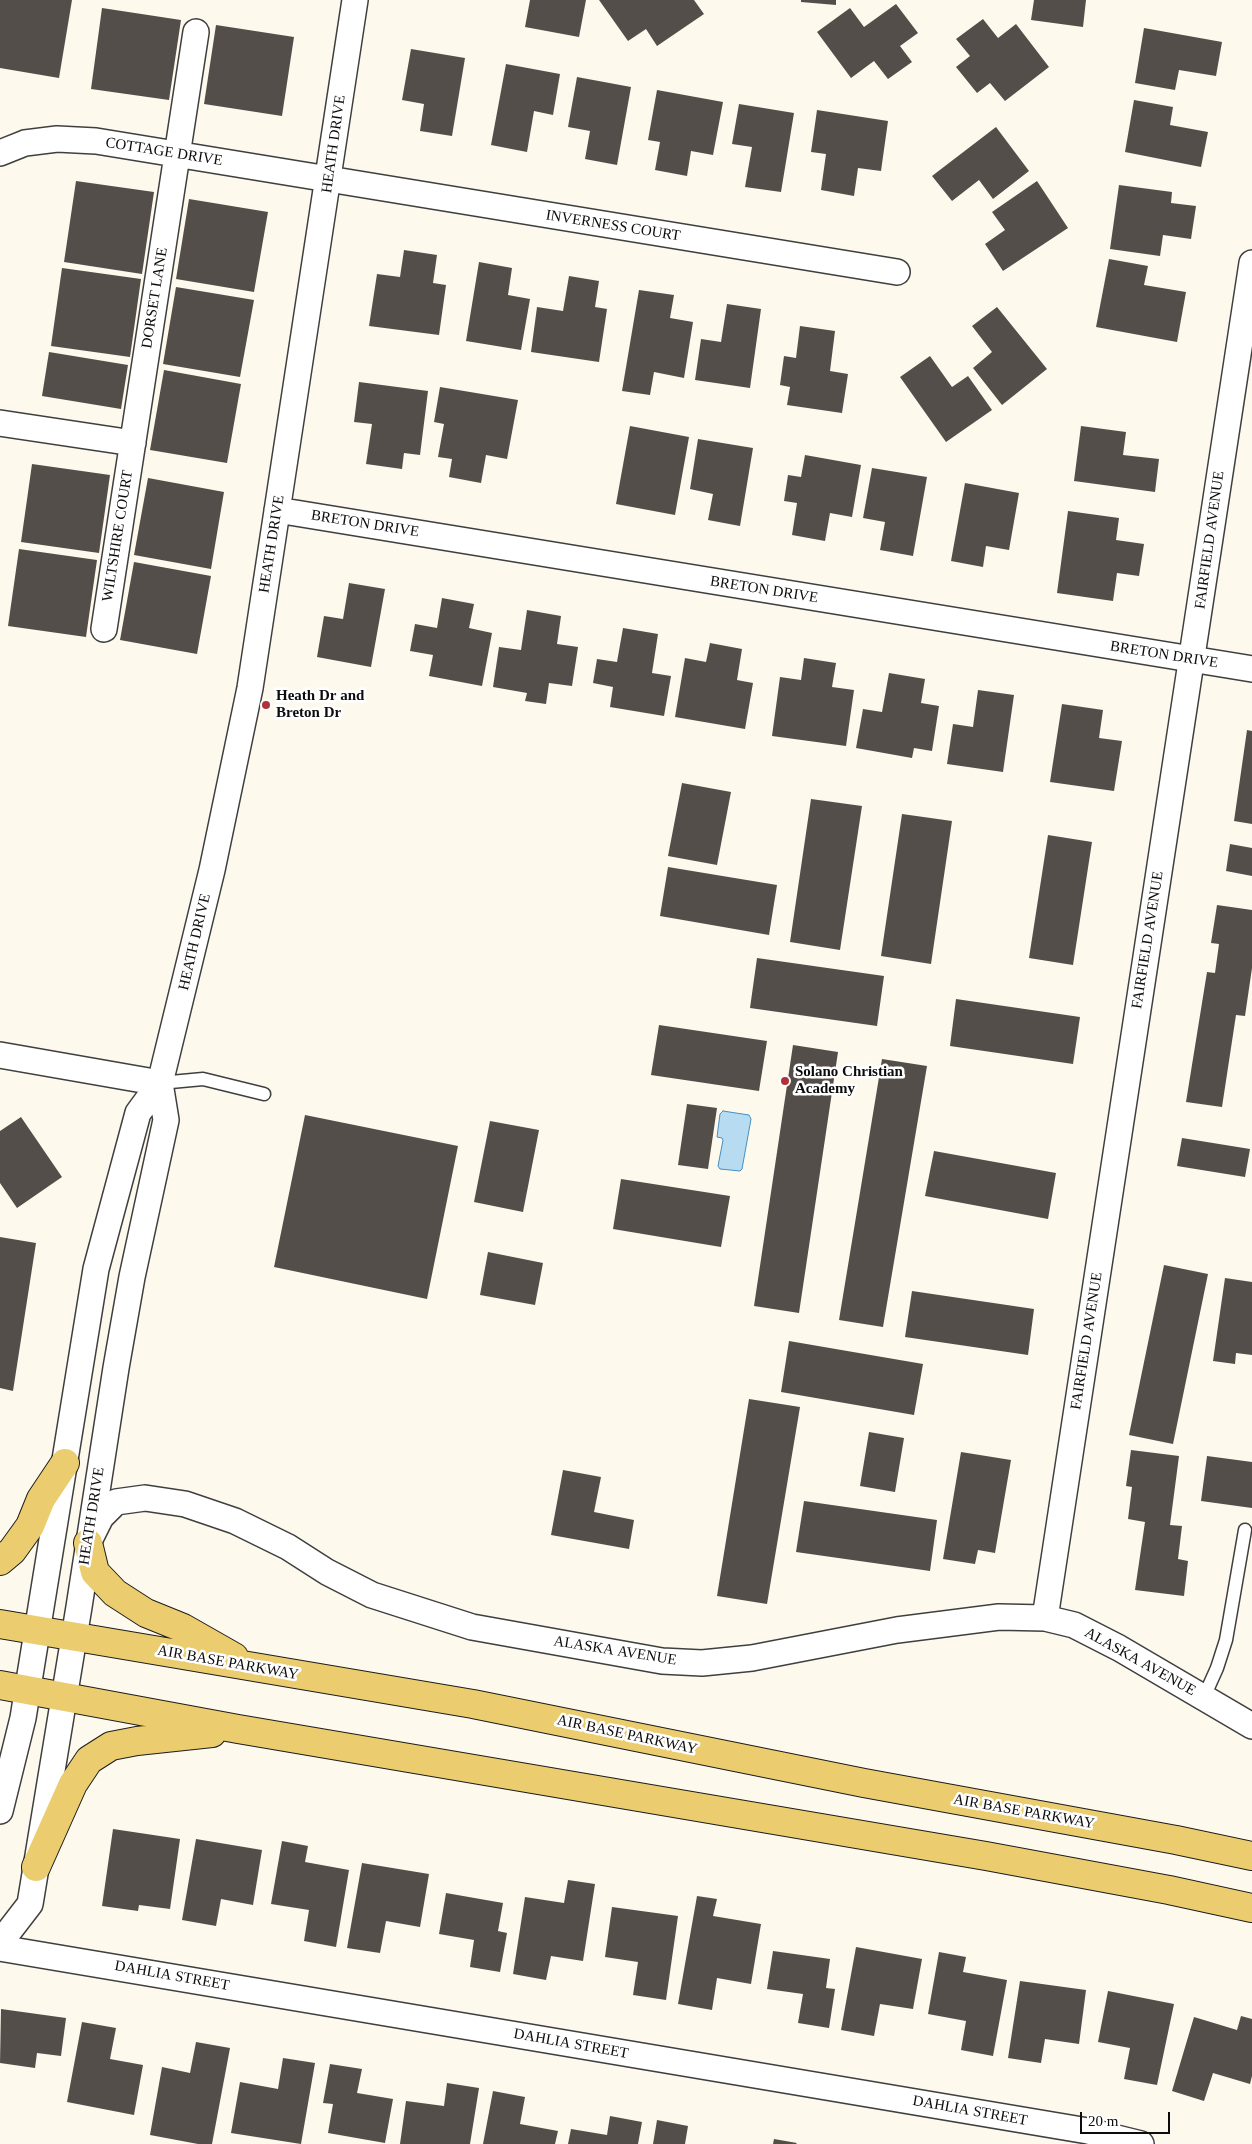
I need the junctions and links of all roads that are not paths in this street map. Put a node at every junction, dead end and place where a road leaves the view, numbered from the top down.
1 (355, 0) edge
2 (196, 32) dead end
3 (0, 153) edge
4 (176, 154) junction
5 (328, 178) junction
6 (1252, 263) edge
7 (897, 272) dead end
8 (0, 423) edge
9 (133, 443) junction
10 (277, 510) junction
11 (104, 629) dead end
12 (1192, 659) junction
13 (1252, 669) edge
14 (0, 1055) edge
15 (160, 1082) junction
16 (264, 1094) dead end
17 (65, 1463) junction
18 (1245, 1530) dead end
19 (88, 1543) junction
20 (0, 1561) edge
21 (1046, 1618) junction
22 (0, 1624) edge
23 (37, 1630) junction
24 (74, 1636) junction
25 (250, 1667) junction
26 (0, 1685) edge
27 (27, 1691) junction
28 (1204, 1697) junction
29 (64, 1698) junction
30 (1252, 1726) edge
31 (238, 1729) junction
32 (0, 1811) edge
33 (1252, 1856) edge
34 (36, 1867) junction
35 (1252, 1908) edge
36 (0, 1943) edge
37 (0, 1948) edge
38 (1141, 2144) edge

1 - 5 street, HEATH DRIVE
2 - 4 street, DORSET LANE
3 - 4 street, COTTAGE DRIVE
4 - 5 street, COTTAGE DRIVE
4 - 9 street, DORSET LANE
5 - 7 street, INVERNESS COURT
5 - 10 street, HEATH DRIVE
6 - 12 street, FAIRFIELD AVENUE
8 - 9 street
9 - 11 street, WILTSHIRE COURT
10 - 12 street, BRETON DRIVE
10 - 15 street, HEATH DRIVE
12 - 13 street, BRETON DRIVE
12 - 21 street, FAIRFIELD AVENUE
14 - 15 street
15 - 16 lane
15 - 17 street, HEATH DRIVE
15 - 19 street, HEATH DRIVE
17 - 20 main road
17 - 23 street, HEATH DRIVE
18 - 28 lane
19 - 21 street, ALASKA AVENUE
19 - 24 street, HEATH DRIVE
19 - 25 main road
21 - 28 street, ALASKA AVENUE
22 - 23 main road, AIR BASE PARKWAY
23 - 24 main road, AIR BASE PARKWAY
23 - 27 street, HEATH DRIVE
24 - 25 main road, AIR BASE PARKWAY
24 - 29 street, HEATH DRIVE
25 - 33 main road, AIR BASE PARKWAY
26 - 27 main road
27 - 29 main road
27 - 32 street, HEATH DRIVE
28 - 30 street, ALASKA AVENUE
29 - 31 main road
29 - 34 street, HEATH DRIVE
31 - 34 main road
31 - 35 main road
34 - 36 street, HEATH DRIVE
37 - 38 street, DAHLIA STREET

